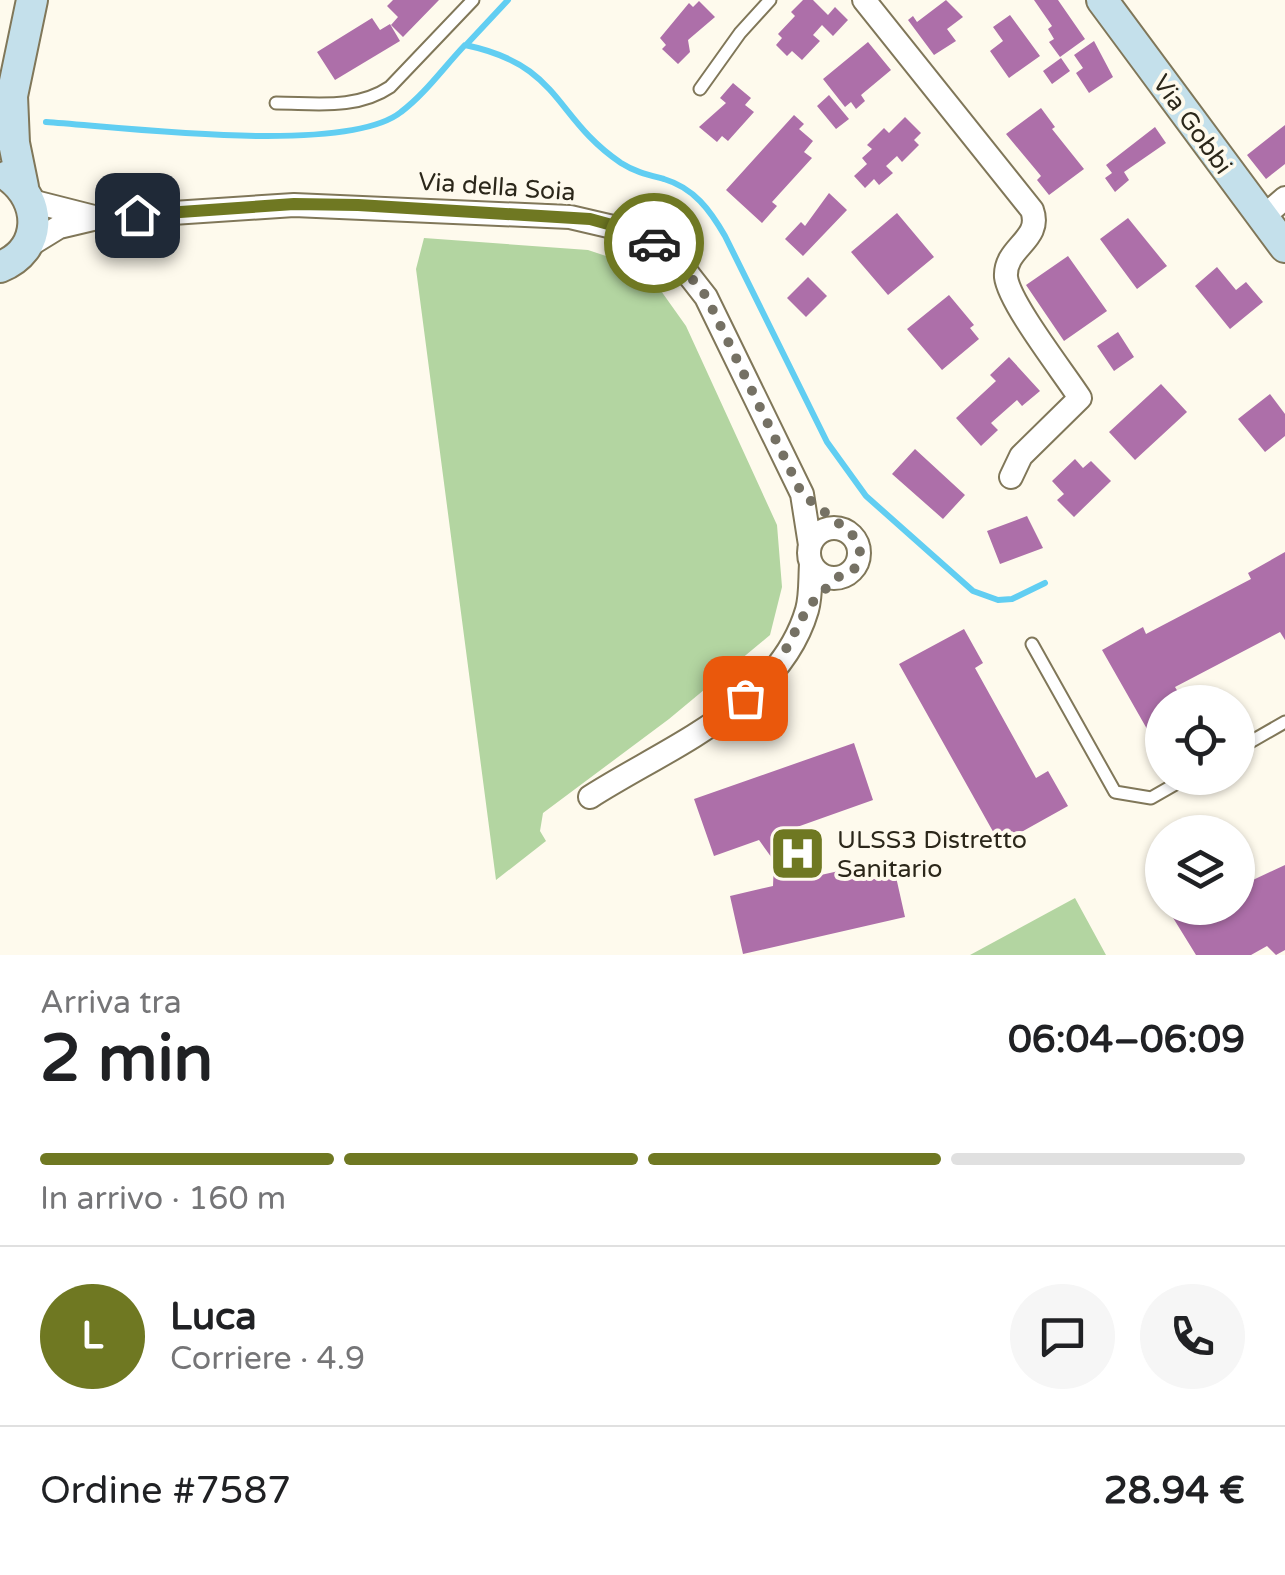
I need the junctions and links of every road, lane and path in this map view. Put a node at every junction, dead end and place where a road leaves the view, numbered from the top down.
1 (32, 0) edge
2 (473, 0) edge
3 (770, 0) edge
4 (864, 0) edge
5 (1102, 0) edge
6 (700, 89) dead end
7 (276, 104) dead end
8 (6, 107) edge
9 (18, 187) edge
10 (1285, 198) edge
11 (97, 218) junction
12 (1262, 218) junction
13 (1285, 247) edge
14 (8, 263) edge
15 (1010, 477) dead end
16 (802, 494) junction
17 (843, 528) junction
18 (811, 554) junction
19 (836, 578) junction
20 (808, 607) junction
21 (1032, 644) dead end
22 (1285, 722) edge
23 (1255, 739) edge
24 (1156, 795) edge
25 (590, 797) dead end

1 - 8 street
2 - 7 lane
3 - 6 lane
4 - 15 street
5 - 12 street, Via Gobbi
8 - 9 street
9 - 11 street, Via della Soia
9 - 14 street
10 - 12 street
11 - 14 street, Via della Soia
11 - 16 street, Via della Soia
12 - 13 street, Via Gobbi
16 - 17 street, Via della Soia
16 - 18 street, Via della Soia
17 - 18 street
17 - 19 street, Via della Soia
18 - 19 street
18 - 20 street, Via della Soia
19 - 20 street, Via della Soia
20 - 25 street, Via della Soia
21 - 24 lane
22 - 23 lane

